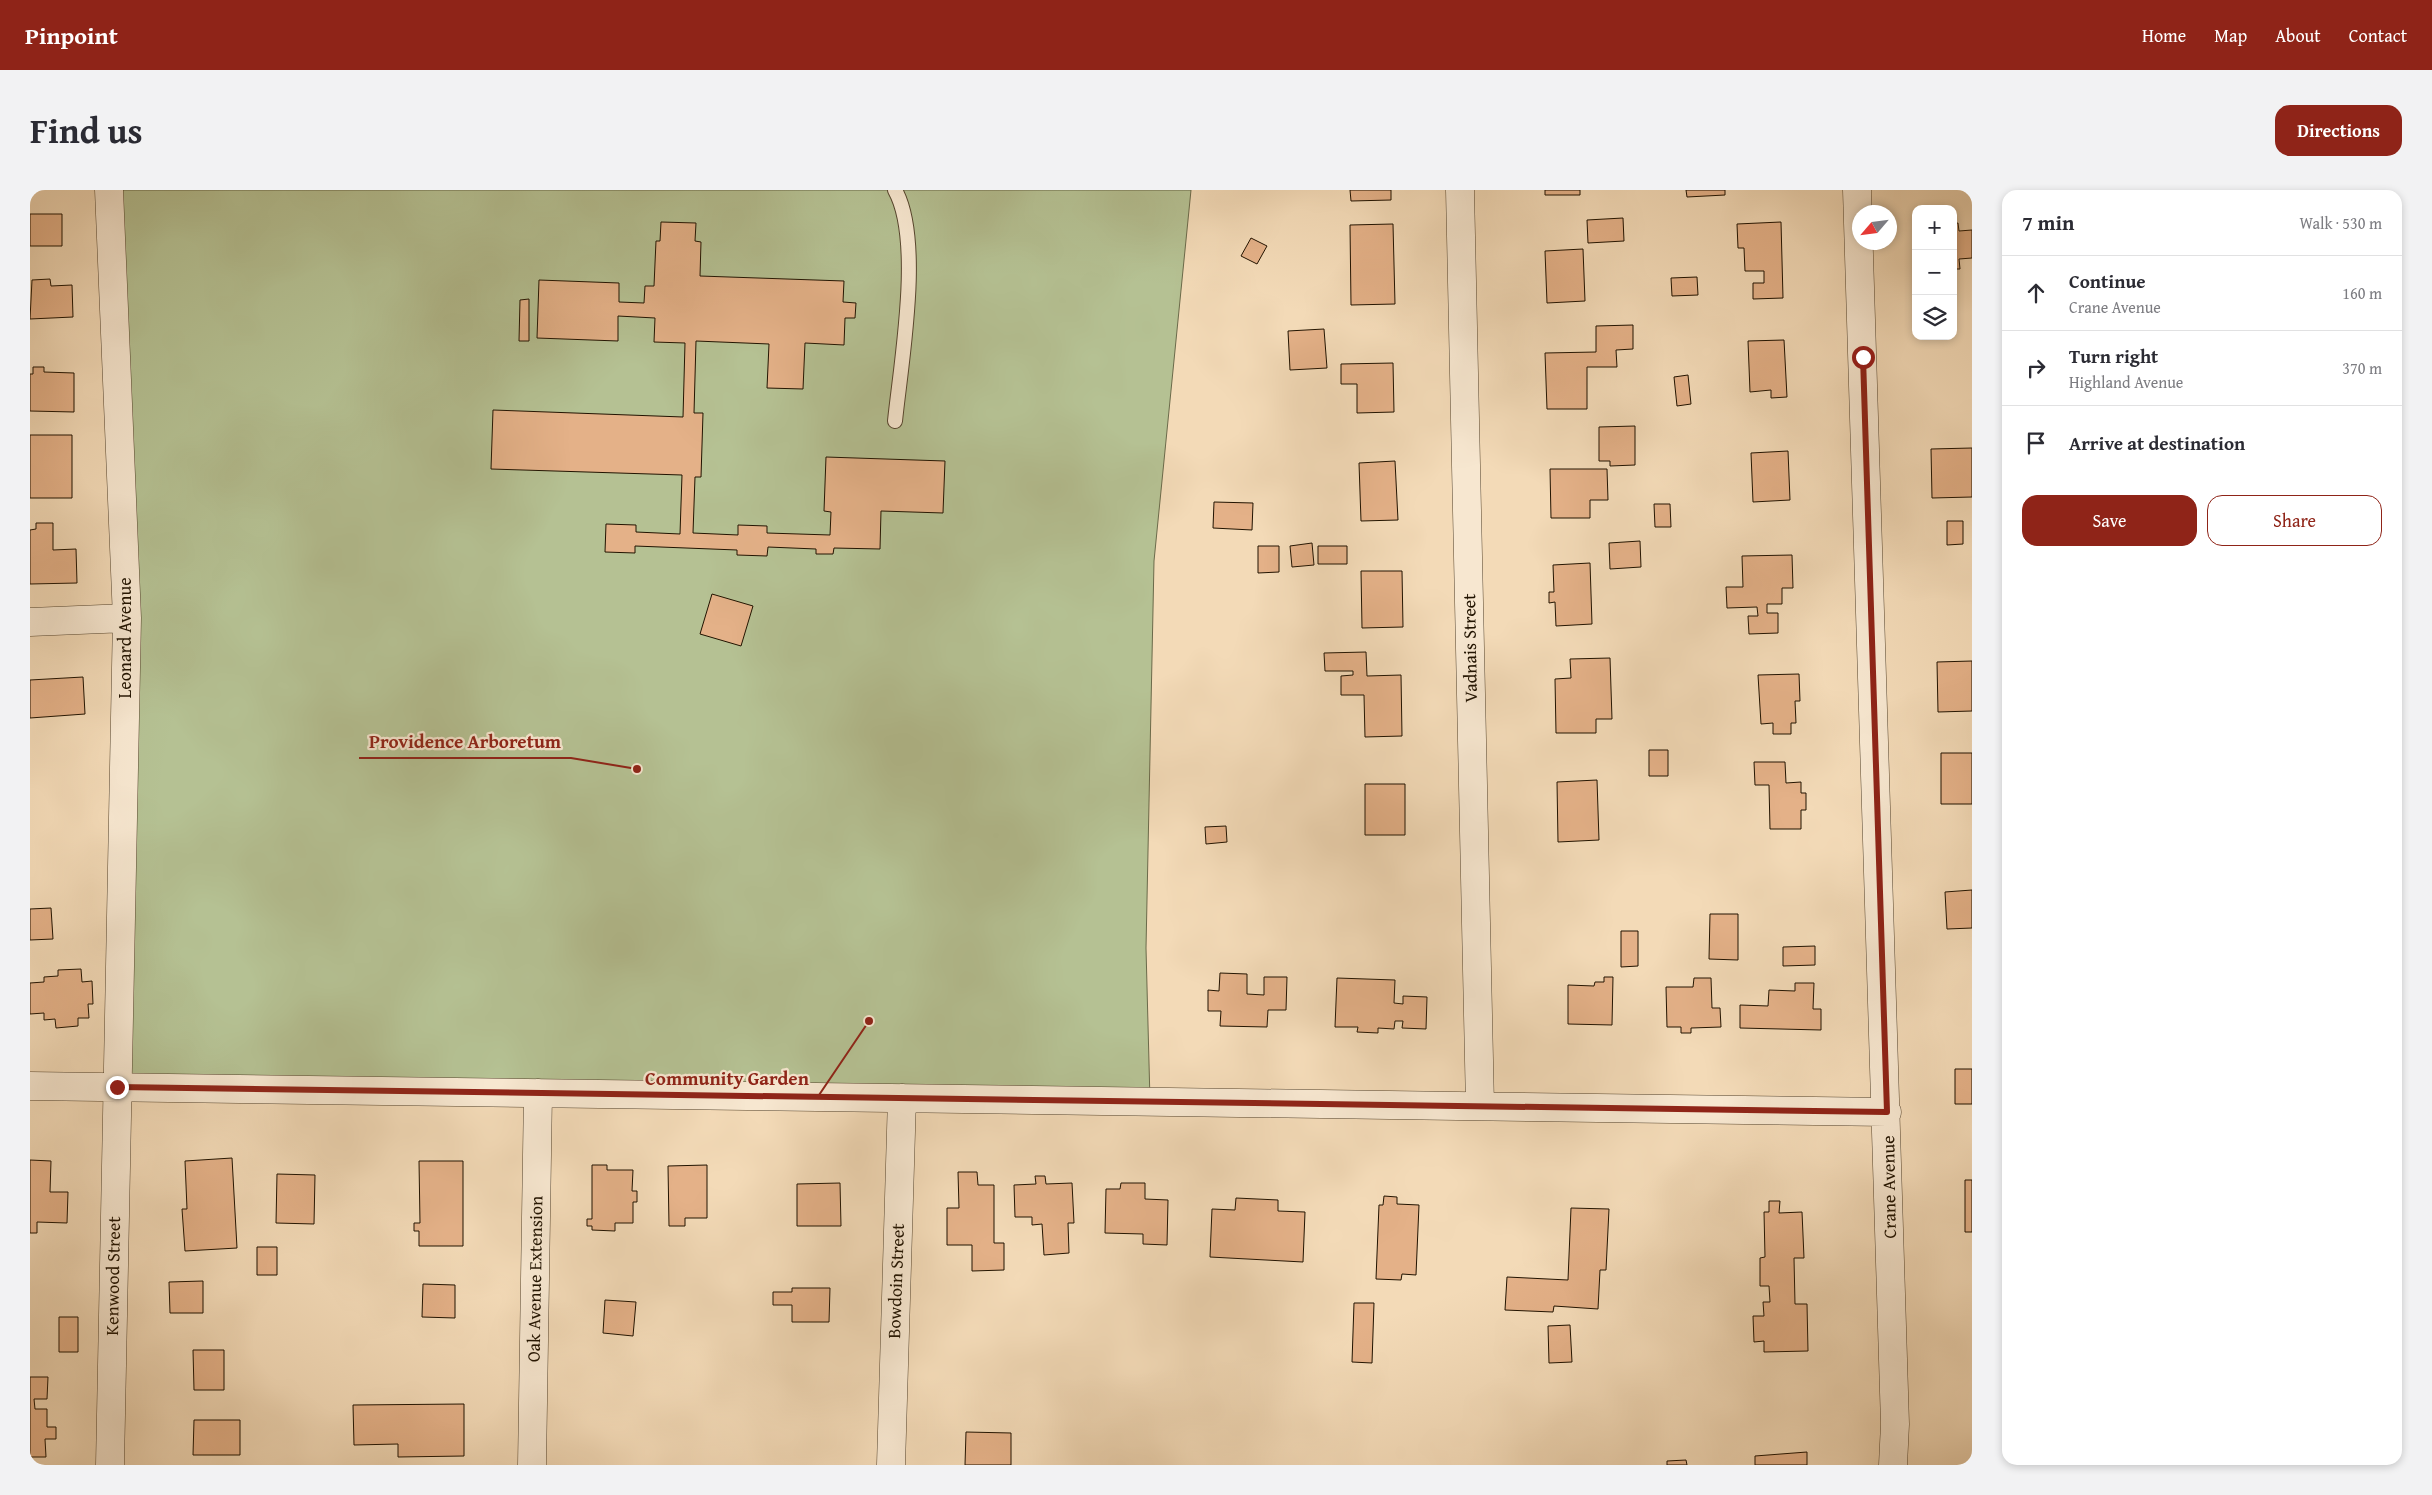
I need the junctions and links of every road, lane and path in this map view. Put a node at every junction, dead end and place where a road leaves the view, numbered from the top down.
1 (108, 190) edge
2 (895, 190) edge
3 (1460, 190) edge
4 (1857, 190) edge
5 (895, 421) dead end
6 (127, 618) junction
7 (30, 622) edge
8 (30, 1086) edge
9 (117, 1087) junction
10 (538, 1093) junction
11 (902, 1098) junction
12 (1480, 1106) junction
13 (1887, 1112) junction
14 (110, 1465) edge
15 (532, 1465) edge
16 (891, 1465) edge
17 (1894, 1465) edge

1 - 6 street, Leonard Avenue
2 - 5 lane
3 - 12 street, Vadnais Street
4 - 13 street, Crane Avenue
6 - 7 street
6 - 9 street, Leonard Avenue
8 - 9 street
9 - 10 street
9 - 14 street, Kenwood Street
10 - 11 street
10 - 15 street, Oak Avenue Extension
11 - 12 street
11 - 16 street, Bowdoin Street
12 - 13 street
13 - 17 street, Crane Avenue

